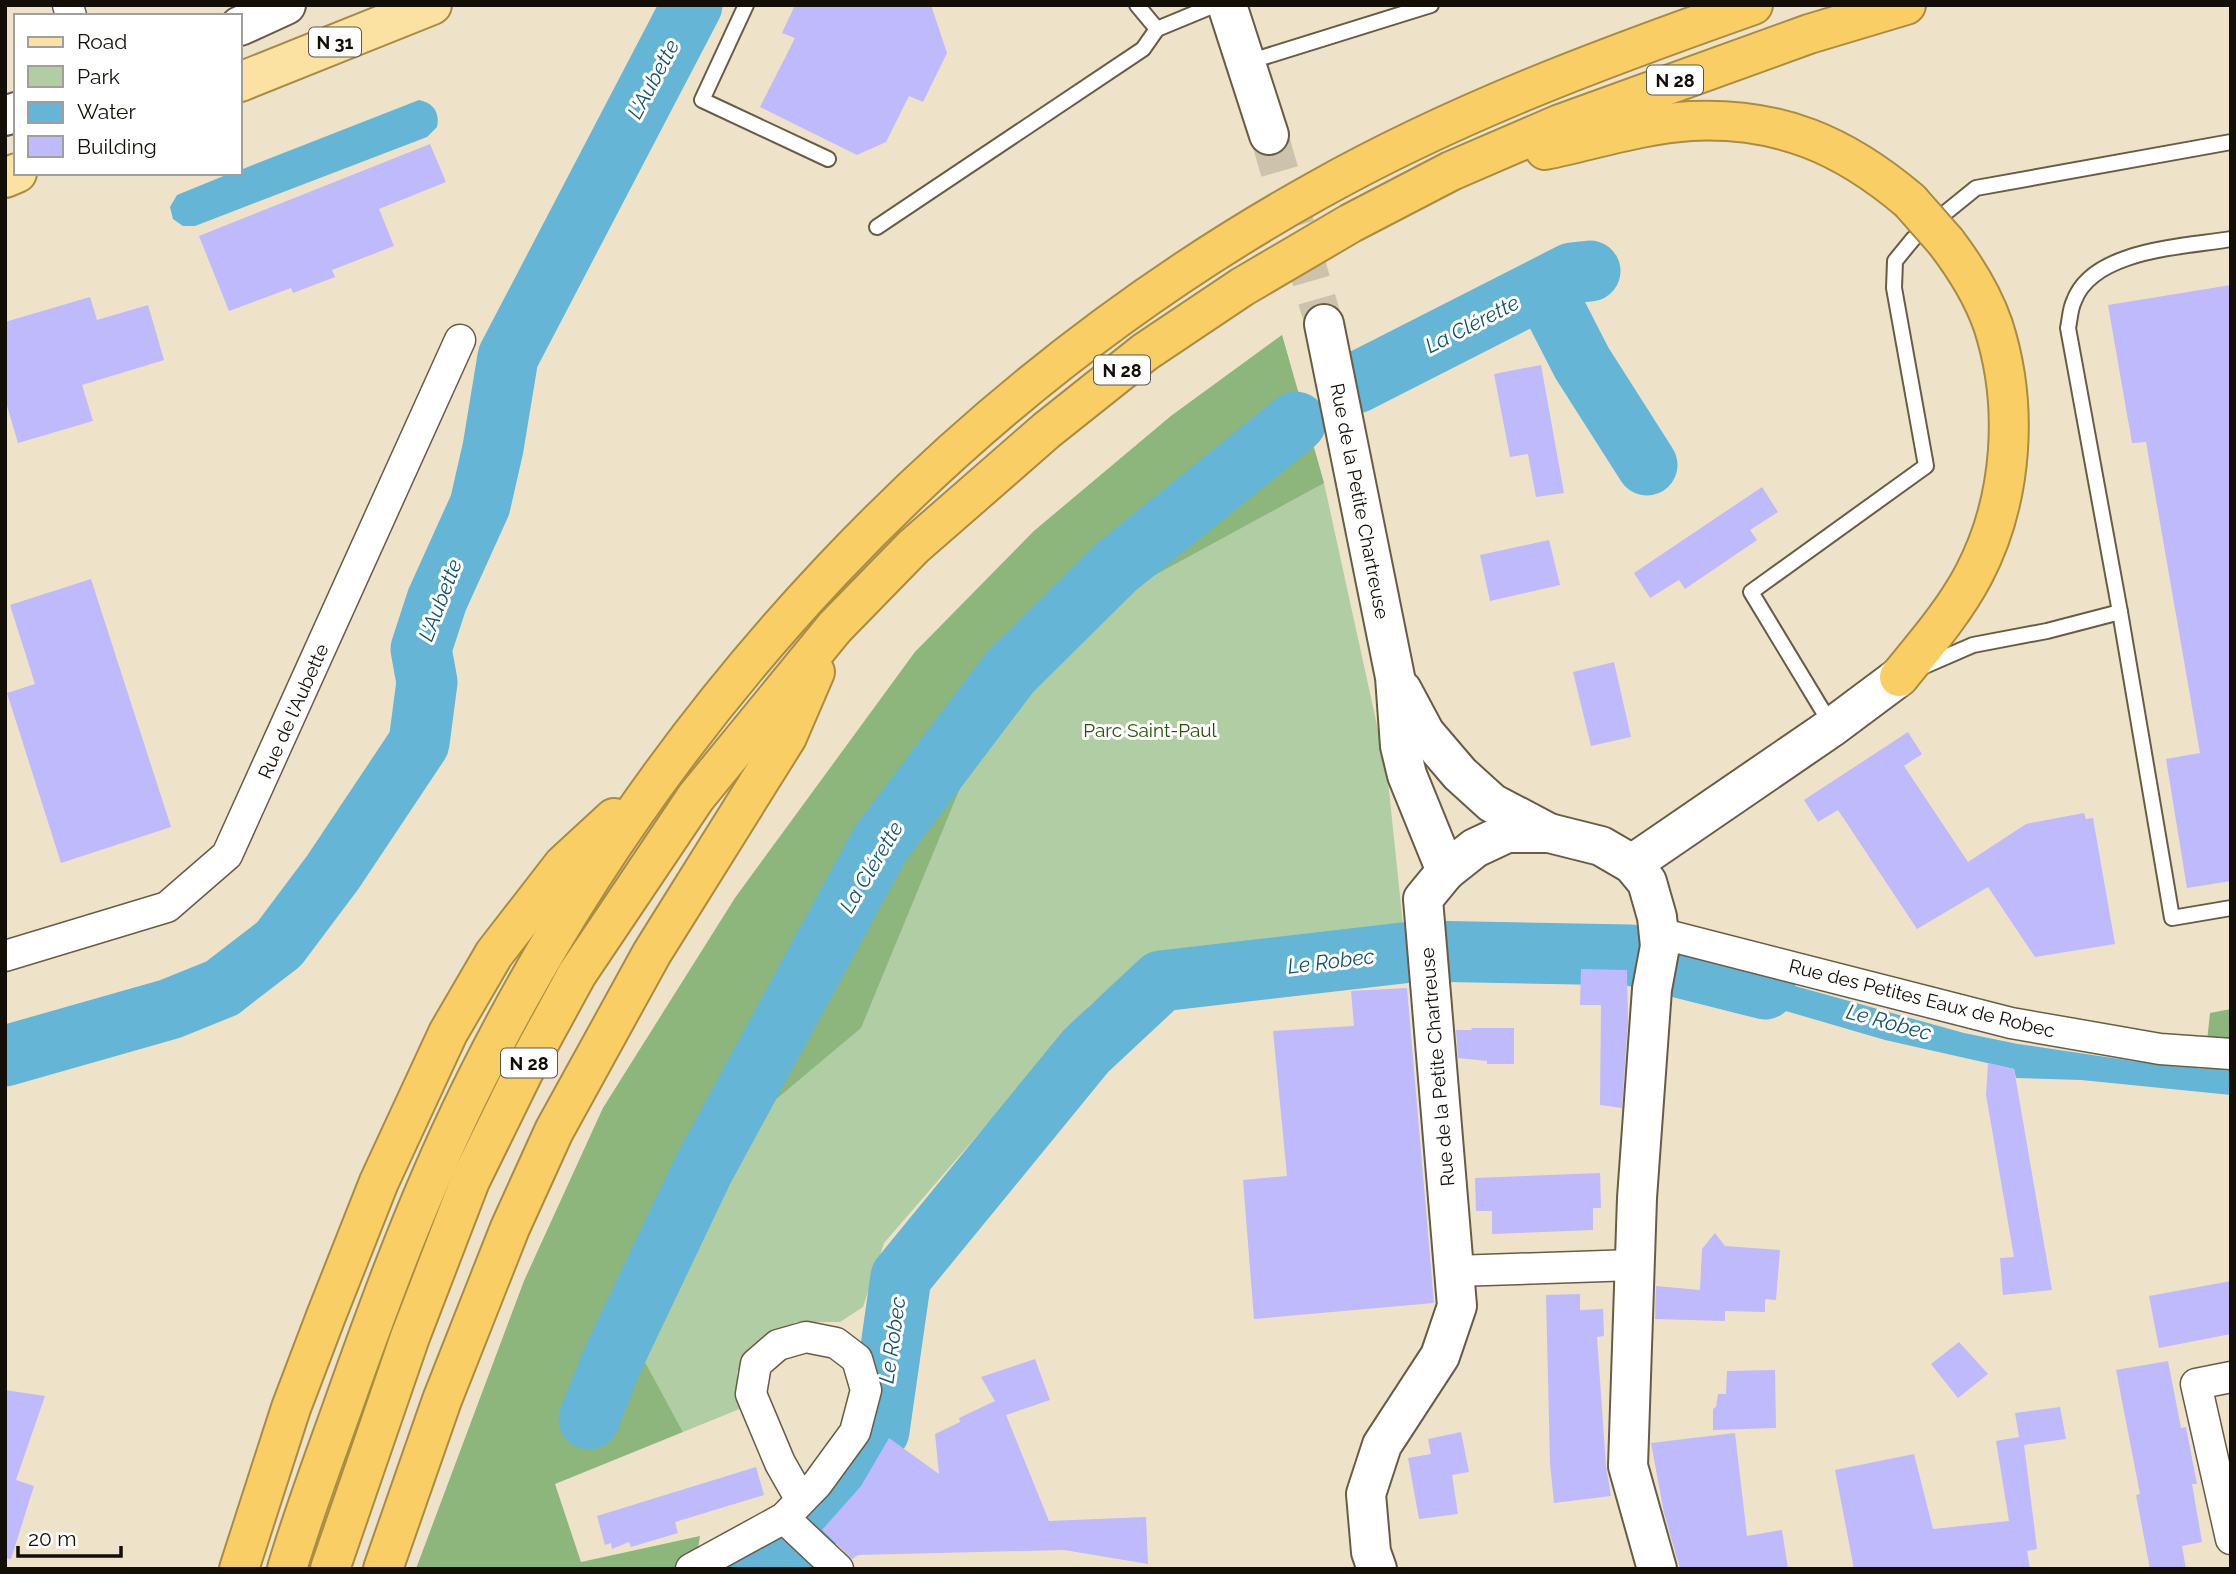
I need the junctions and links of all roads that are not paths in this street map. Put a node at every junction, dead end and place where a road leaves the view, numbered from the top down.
1 (286, 5) edge
2 (432, 5) edge
3 (746, 5) edge
4 (1137, 5) edge
5 (1216, 5) edge
6 (1227, 5) edge
7 (1431, 5) edge
8 (1681, 5) edge
9 (1753, 5) edge
10 (1906, 5) edge
11 (242, 25) edge
12 (1157, 29) junction
13 (1594, 61) junction
14 (1247, 62) junction
15 (242, 81) edge
16 (1269, 135) tunnel mouth
17 (2231, 142) edge
18 (828, 159) dead end
19 (1451, 171) junction
20 (877, 227) dead end
21 (2231, 239) edge
22 (1324, 324) tunnel mouth
23 (460, 340) dead end
24 (2120, 612) junction
25 (835, 627) junction
26 (1395, 677) junction
27 (1899, 677) junction
28 (1832, 727) junction
29 (662, 775) junction
30 (1549, 833) junction
31 (1632, 864) junction
32 (1446, 870) junction
33 (2231, 908) edge
34 (1658, 953) junction
35 (5, 956) edge
36 (2231, 1054) edge
37 (1634, 1265) junction
38 (1455, 1271) junction
39 (2231, 1377) edge
40 (793, 1515) junction
41 (2231, 1539) edge
42 (290, 1558) edge
43 (828, 1559) edge
44 (241, 1564) edge
45 (331, 1564) edge
46 (383, 1569) edge
47 (691, 1569) edge
48 (1377, 1569) edge
49 (1657, 1569) edge

1 - 11 street
2 - 15 main road, N 31
3 - 18 lane
4 - 12 lane
5 - 12 lane
6 - 14 street
7 - 14 lane
8 - 13 highway
9 - 13 highway, N 28
10 - 19 highway, N 28
12 - 20 lane
13 - 29 highway, N 28
14 - 16 street
17 - 28 lane
19 - 25 highway, N 28
19 - 27 highway, bridge
21 - 24 lane
22 - 26 street, Rue de la Petite Chartreuse
23 - 35 street, Rue de l'Aubette
24 - 27 lane
24 - 33 lane
25 - 45 highway, N 28
25 - 46 highway
26 - 30 street, Rue de la Petite Chartreuse
26 - 32 street, Rue de la Petite Chartreuse
27 - 28 street
28 - 31 street
29 - 42 highway, N 28
29 - 44 highway
30 - 31 street, Rue de la Petite Chartreuse
30 - 32 street, Rue de la Petite Chartreuse
31 - 34 street, Rue de la Petite Chartreuse
32 - 38 street, Rue de la Petite Chartreuse
34 - 36 street, Rue des Petites Eaux de Robec
34 - 37 street, Rue de la Petite Chartreuse
37 - 38 street
37 - 49 street, Rue de la Petite Chartreuse
38 - 48 street, Rue de la Petite Chartreuse
39 - 41 street
40 - 40 street
40 - 43 street
40 - 47 street

